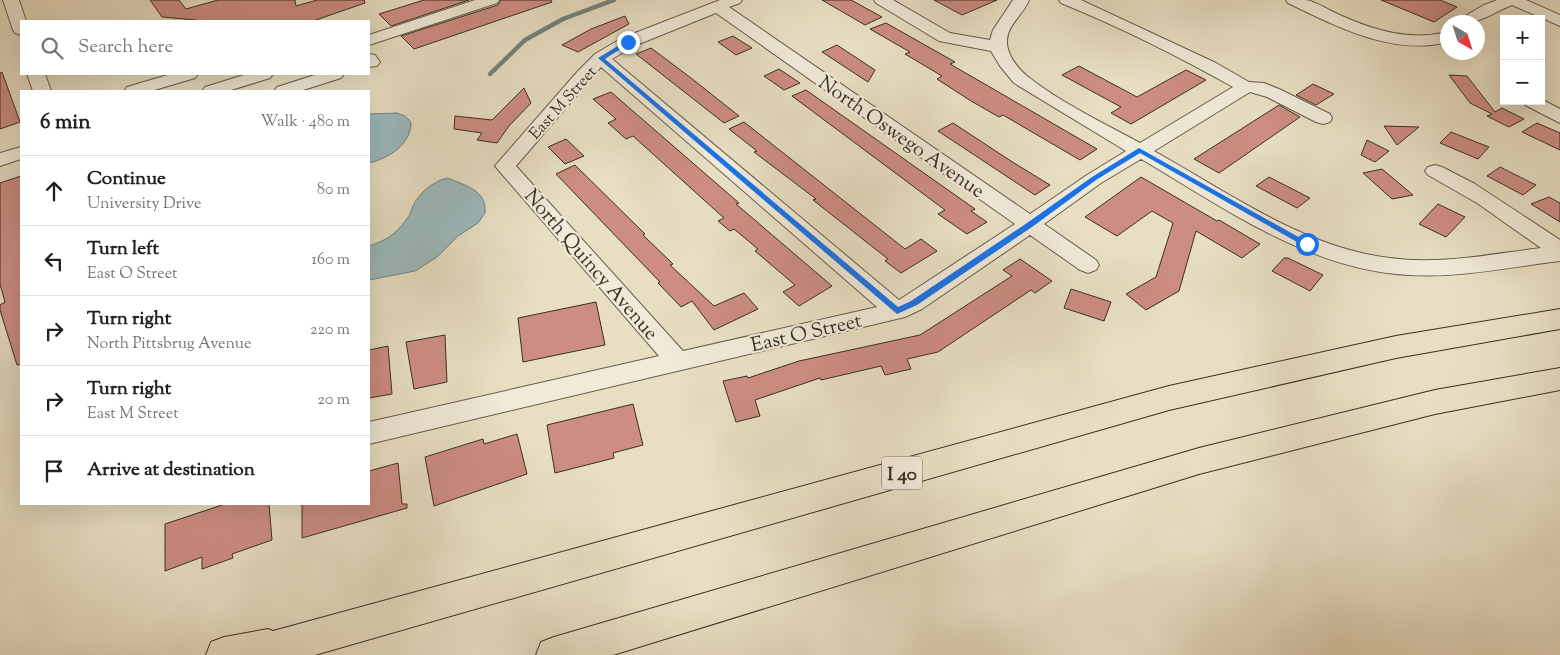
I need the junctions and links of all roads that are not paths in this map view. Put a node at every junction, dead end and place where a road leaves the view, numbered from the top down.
1 (11, 0) edge
2 (491, 0) edge
3 (882, 0) edge
4 (1021, 0) edge
5 (1067, 0) edge
6 (1294, 0) edge
7 (1513, 0) edge
8 (726, 3) edge
9 (1478, 15) edge
10 (1560, 21) edge
11 (20, 27) edge
12 (1440, 38) edge
13 (370, 40) edge
14 (997, 46) junction
15 (601, 58) junction
16 (36, 75) edge
17 (186, 75) edge
18 (261, 75) edge
19 (332, 75) edge
20 (1246, 87) junction
21 (42, 90) edge
22 (136, 90) edge
23 (214, 90) edge
24 (285, 90) edge
25 (1538, 105) edge
26 (1560, 117) edge
27 (1324, 118) dead end
28 (1139, 150) junction
29 (20, 153) edge
30 (0, 160) edge
31 (505, 166) joint
32 (1435, 171) dead end
33 (1029, 225) junction
34 (1560, 252) edge
35 (1088, 265) dead end
36 (897, 311) junction
37 (1560, 319) edge
38 (678, 362) junction
39 (1560, 380) edge
40 (370, 433) edge
41 (306, 640) junction
42 (224, 655) edge
43 (251, 655) edge
44 (554, 655) edge

1 - 11 street
2 - 13 street
3 - 14 street
4 - 14 street
5 - 20 street
6 - 12 street
7 - 9 street
7 - 10 street
8 - 15 street, East M Street
8 - 33 street, North Oswego Avenue
14 - 28 street
15 - 31 street, East M Street
15 - 36 street
16 - 21 street
17 - 22 street
18 - 23 street
19 - 24 street
20 - 27 street
20 - 28 street, East O Street
25 - 26 street
28 - 33 street, East O Street
28 - 34 street
29 - 30 street
31 - 38 street, North Quincy Avenue
32 - 34 street
33 - 35 street, North Oswego Avenue
33 - 36 street, East O Street
36 - 38 street, East O Street
37 - 41 highway, I 40
38 - 40 street, East O Street
39 - 44 highway
41 - 42 highway
41 - 43 highway, I 40

